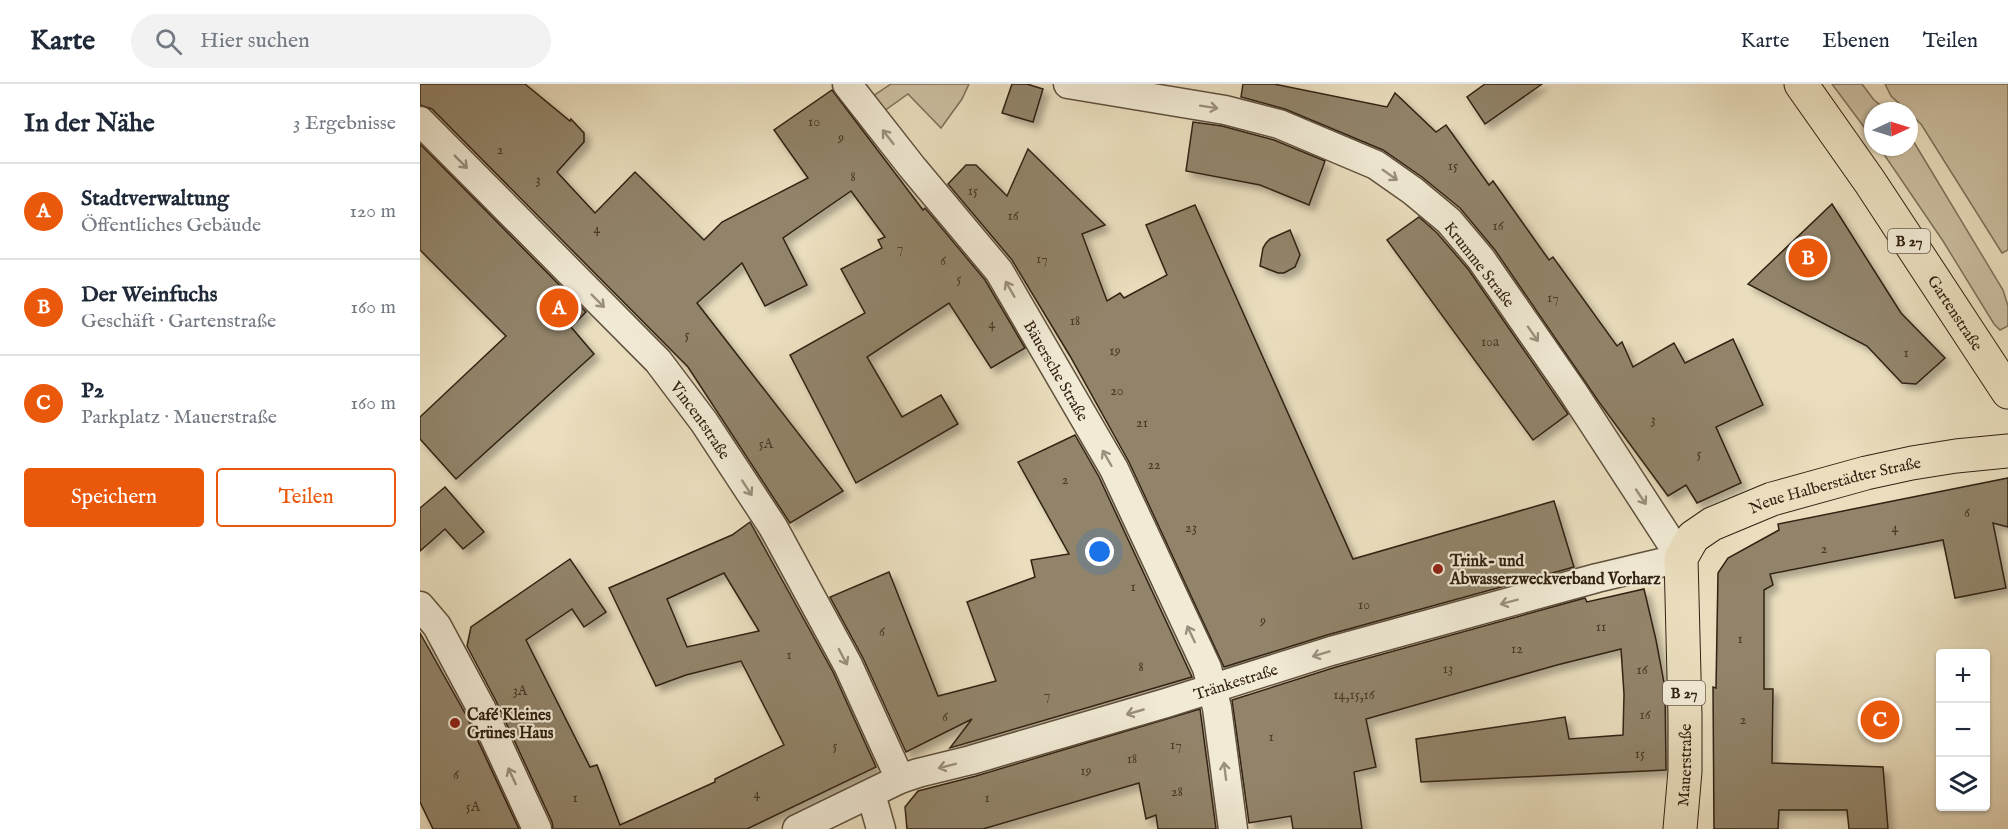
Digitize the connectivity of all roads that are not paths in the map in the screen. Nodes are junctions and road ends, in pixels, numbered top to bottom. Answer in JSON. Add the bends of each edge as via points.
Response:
{"nodes":[{"id":1,"x":847,"y":84,"type":"edge"},
{"id":2,"x":1068,"y":84,"type":"edge"},
{"id":3,"x":1801,"y":84,"type":"edge"},
{"id":4,"x":420,"y":121,"type":"edge"},
{"id":5,"x":2008,"y":392,"type":"edge"},
{"id":6,"x":2008,"y":451,"type":"edge"},
{"id":7,"x":1681,"y":558,"type":"junction"},
{"id":8,"x":420,"y":606,"type":"edge"},
{"id":9,"x":1213,"y":688,"type":"junction"},
{"id":10,"x":900,"y":779,"type":"junction"},
{"id":11,"x":871,"y":794,"type":"junction"},
{"id":12,"x":537,"y":829,"type":"edge"},
{"id":13,"x":797,"y":829,"type":"edge"},
{"id":14,"x":881,"y":829,"type":"edge"},
{"id":15,"x":1233,"y":829,"type":"edge"},
{"id":16,"x":1680,"y":829,"type":"edge"}],
"edges":[{"from":9,"to":1,"type":"street","name":"Bäuersche Straße","one_way":true,"via":[[1114,468],[999,271]]},
{"from":2,"to":7,"type":"street","name":"Krumme Straße","one_way":true,"via":[[1225,110],[1279,124],[1376,165],[1413,191],[1449,221],[1481,259]]},
{"from":3,"to":5,"type":"main road","name":"Gartenstraße","number":"B 27"},
{"from":4,"to":10,"type":"street","name":"Vincentstraße","one_way":true,"via":[[658,361],[704,422],[773,527],[848,665]]},
{"from":6,"to":7,"type":"main road","name":"Neue Halberstädter Straße","via":[[1912,463],[1772,499],[1712,524],[1692,537]]},
{"from":7,"to":9,"type":"street","name":"Tränkestraße","one_way":true,"via":[[1342,648]]},
{"from":7,"to":16,"type":"main road","name":"Mauerstraße","number":"B 27","via":[[1685,771]]},
{"from":12,"to":8,"type":"street","one_way":true,"via":[[481,708],[437,626]]},
{"from":9,"to":10,"type":"street","name":"Tränkestraße","one_way":true},
{"from":15,"to":9,"type":"street","name":"Bäuersche Straße","one_way":true},
{"from":10,"to":11,"type":"street","name":"Tränkestraße"},
{"from":11,"to":13,"type":"street","name":"Tränkestraße"},
{"from":11,"to":14,"type":"street"}]}
